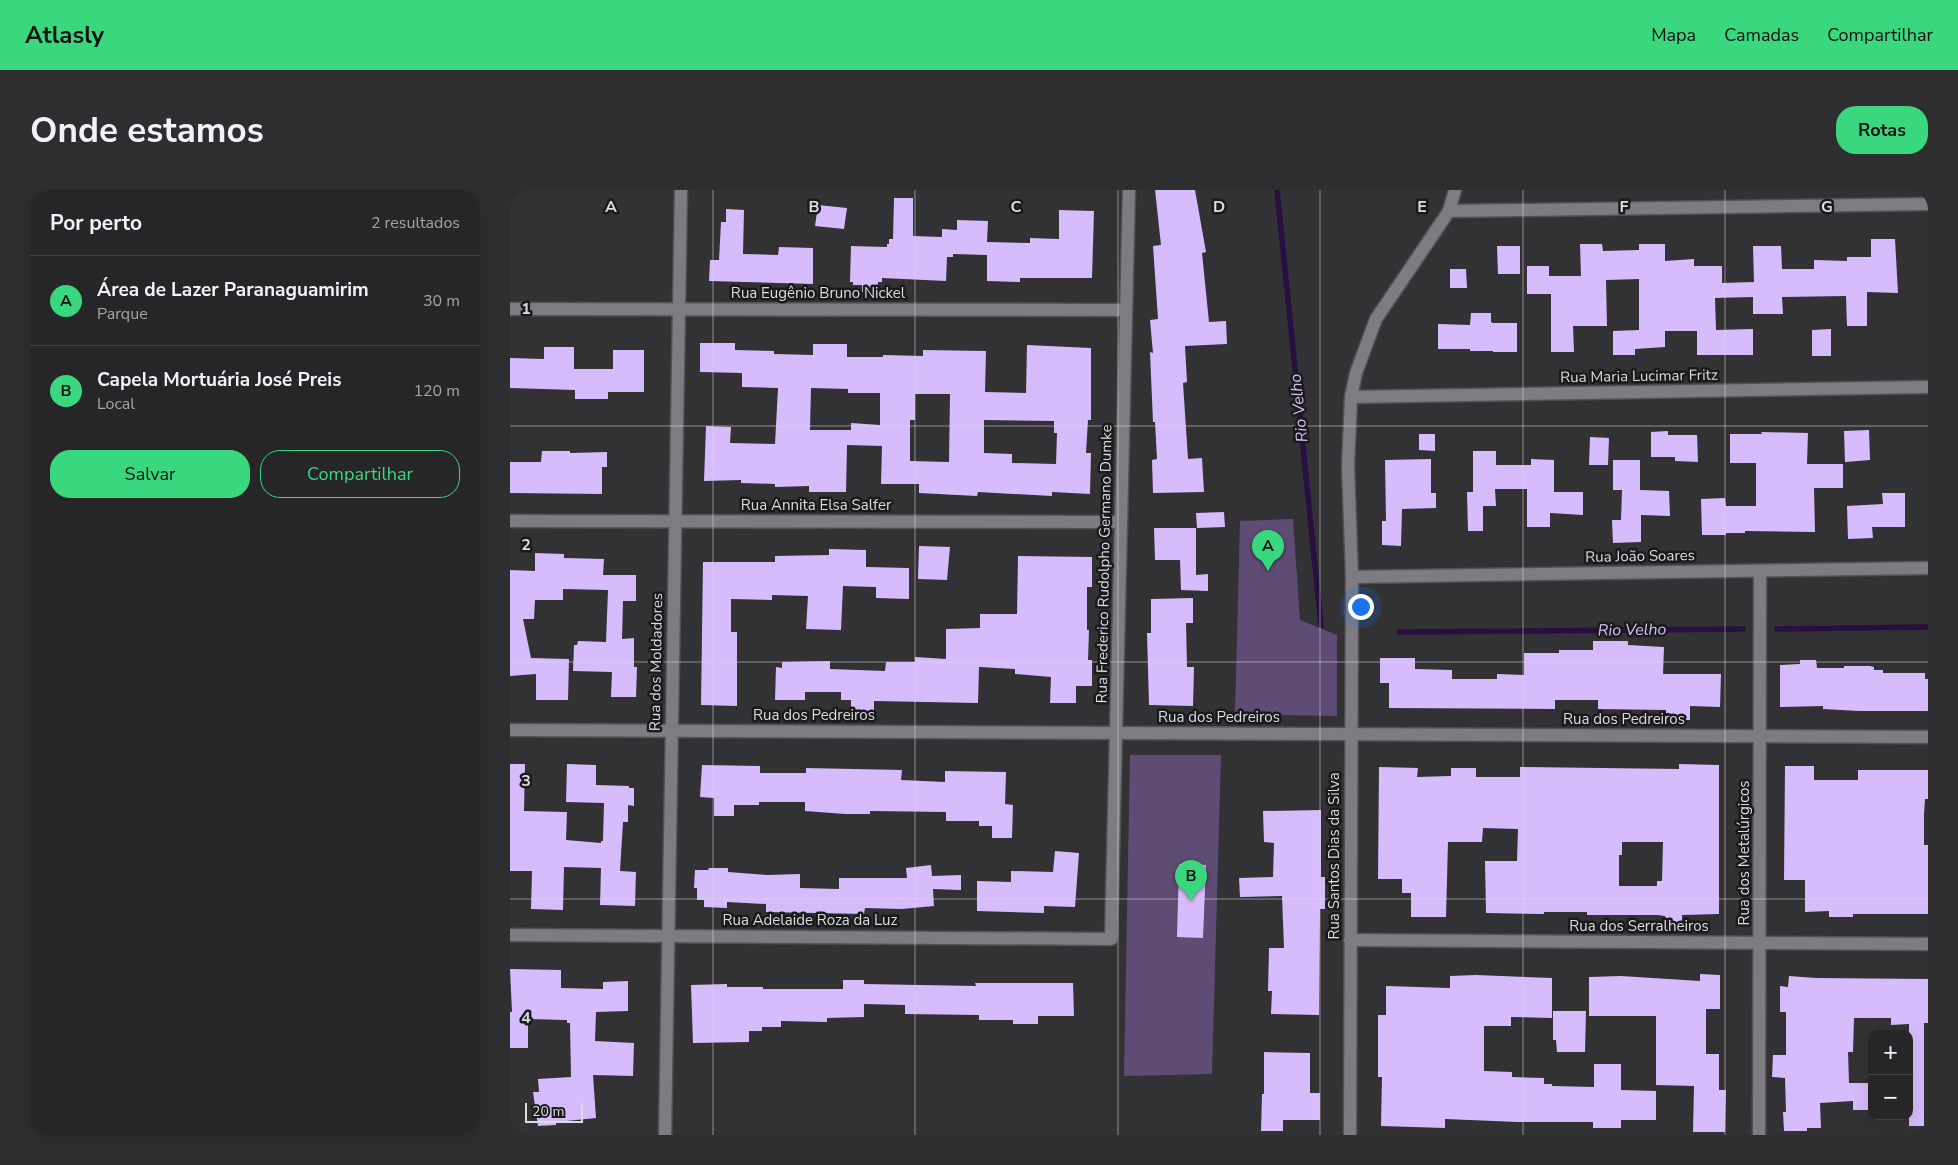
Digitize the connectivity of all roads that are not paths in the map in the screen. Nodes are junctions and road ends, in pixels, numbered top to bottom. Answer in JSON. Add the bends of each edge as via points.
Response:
{"nodes":[{"id":1,"x":681,"y":190,"type":"edge"},
{"id":2,"x":1130,"y":190,"type":"edge"},
{"id":3,"x":1455,"y":190,"type":"edge"},
{"id":4,"x":1928,"y":204,"type":"edge"},
{"id":5,"x":1449,"y":211,"type":"junction"},
{"id":6,"x":510,"y":309,"type":"edge"},
{"id":7,"x":679,"y":309,"type":"junction"},
{"id":8,"x":1126,"y":310,"type":"junction"},
{"id":9,"x":1928,"y":387,"type":"edge"},
{"id":10,"x":1351,"y":397,"type":"junction"},
{"id":11,"x":510,"y":521,"type":"edge"},
{"id":12,"x":675,"y":522,"type":"junction"},
{"id":13,"x":1121,"y":522,"type":"junction"},
{"id":14,"x":1928,"y":568,"type":"edge"},
{"id":15,"x":1760,"y":570,"type":"junction"},
{"id":16,"x":1352,"y":577,"type":"junction"},
{"id":17,"x":510,"y":730,"type":"edge"},
{"id":18,"x":672,"y":731,"type":"junction"},
{"id":19,"x":1116,"y":733,"type":"junction"},
{"id":20,"x":1351,"y":734,"type":"junction"},
{"id":21,"x":1760,"y":736,"type":"junction"},
{"id":22,"x":1928,"y":737,"type":"edge"},
{"id":23,"x":510,"y":935,"type":"edge"},
{"id":24,"x":668,"y":936,"type":"junction"},
{"id":25,"x":1111,"y":939,"type":"joint"},
{"id":26,"x":1350,"y":940,"type":"junction"},
{"id":27,"x":1760,"y":943,"type":"junction"},
{"id":28,"x":1928,"y":944,"type":"edge"},
{"id":29,"x":665,"y":1135,"type":"edge"},
{"id":30,"x":1350,"y":1135,"type":"edge"},
{"id":31,"x":1759,"y":1135,"type":"edge"}],
"edges":[{"from":1,"to":7,"type":"street","name":"Rua dos Moldadores"},
{"from":2,"to":8,"type":"street","name":"Rua Frederico Rudolpho Germano Dumke"},
{"from":3,"to":5,"type":"street","name":"Rua Santos Dias da Silva"},
{"from":4,"to":5,"type":"street"},
{"from":5,"to":10,"type":"street","name":"Rua Santos Dias da Silva","via":[[1376,319],[1358,366]]},
{"from":6,"to":7,"type":"street","name":"Rua Eugênio Bruno Nickel"},
{"from":7,"to":8,"type":"street","name":"Rua Eugênio Bruno Nickel"},
{"from":7,"to":12,"type":"street","name":"Rua dos Moldadores"},
{"from":8,"to":13,"type":"street","name":"Rua Frederico Rudolpho Germano Dumke"},
{"from":9,"to":10,"type":"street","name":"Rua Maria Lucimar Fritz"},
{"from":10,"to":16,"type":"street","name":"Rua Santos Dias da Silva","via":[[1348,466]]},
{"from":11,"to":12,"type":"street","name":"Rua Annita Elsa Salfer"},
{"from":12,"to":13,"type":"street","name":"Rua Annita Elsa Salfer"},
{"from":12,"to":18,"type":"street","name":"Rua dos Moldadores"},
{"from":13,"to":19,"type":"street","name":"Rua Frederico Rudolpho Germano Dumke"},
{"from":14,"to":15,"type":"street","name":"Rua João Soares"},
{"from":15,"to":16,"type":"street","name":"Rua João Soares"},
{"from":15,"to":21,"type":"street","name":"Rua dos Metalúrgicos"},
{"from":16,"to":20,"type":"street","name":"Rua Santos Dias da Silva"},
{"from":17,"to":18,"type":"street","name":"Rua dos Pedreiros"},
{"from":18,"to":19,"type":"street","name":"Rua dos Pedreiros"},
{"from":18,"to":24,"type":"street","name":"Rua dos Moldadores"},
{"from":19,"to":20,"type":"street","name":"Rua dos Pedreiros"},
{"from":19,"to":25,"type":"street","name":"Rua Frederico Rudolpho Germano Dumke"},
{"from":20,"to":21,"type":"street","name":"Rua dos Pedreiros"},
{"from":20,"to":26,"type":"street","name":"Rua Santos Dias da Silva"},
{"from":21,"to":22,"type":"street","name":"Rua dos Pedreiros"},
{"from":21,"to":27,"type":"street","name":"Rua dos Metalúrgicos"},
{"from":23,"to":24,"type":"street","name":"Rua Adelaide Roza da Luz"},
{"from":24,"to":25,"type":"street","name":"Rua Adelaide Roza da Luz"},
{"from":24,"to":29,"type":"street","name":"Rua dos Moldadores"},
{"from":26,"to":27,"type":"street","name":"Rua dos Serralheiros"},
{"from":26,"to":30,"type":"street","name":"Rua Santos Dias da Silva"},
{"from":27,"to":28,"type":"street","name":"Rua dos Serralheiros"},
{"from":27,"to":31,"type":"street","name":"Rua dos Metalúrgicos"}]}
